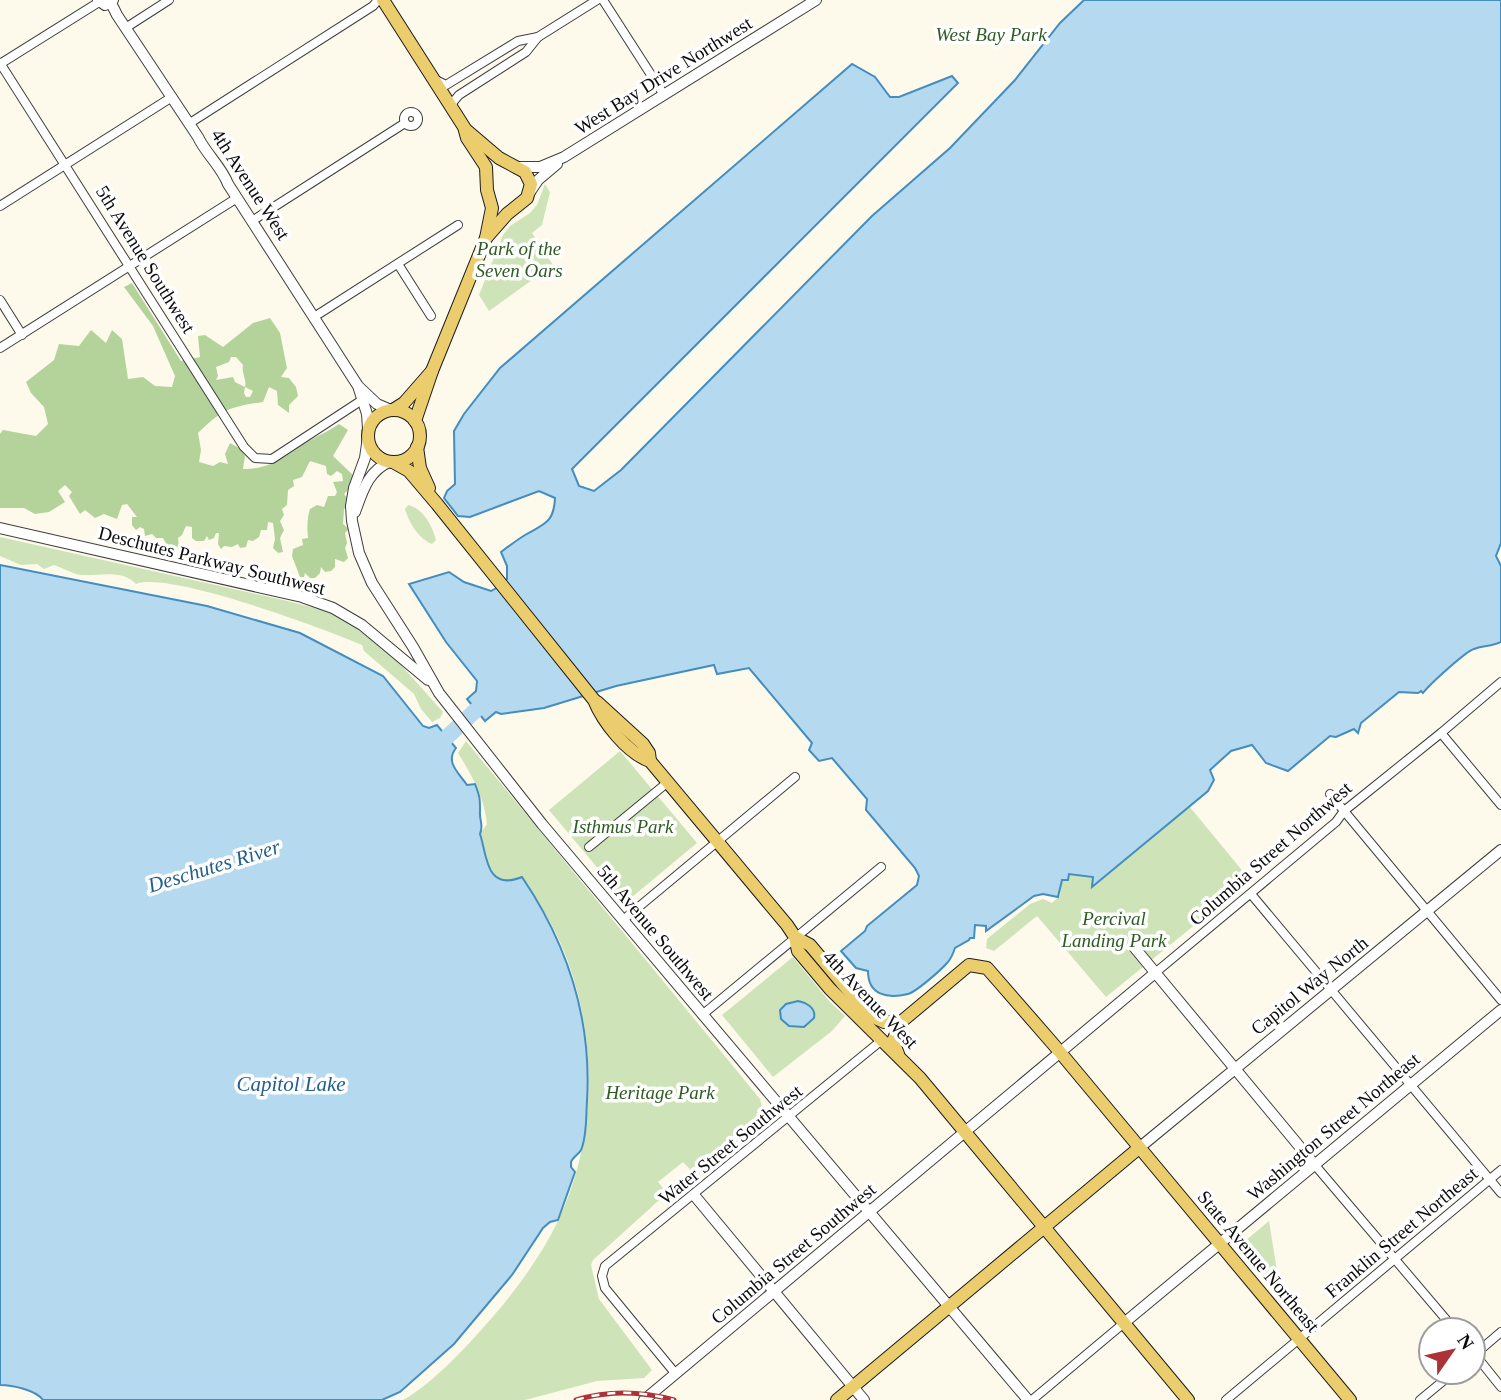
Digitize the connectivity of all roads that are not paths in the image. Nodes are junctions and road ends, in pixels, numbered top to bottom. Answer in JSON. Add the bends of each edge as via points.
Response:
{"nodes":[{"id":1,"x":169,"y":0,"type":"edge"},
{"id":2,"x":380,"y":0,"type":"edge"},
{"id":3,"x":597,"y":0,"type":"edge"},
{"id":4,"x":603,"y":0,"type":"edge"},
{"id":5,"x":816,"y":0,"type":"edge"},
{"id":6,"x":99,"y":1,"type":"edge"},
{"id":7,"x":112,"y":1,"type":"edge"},
{"id":8,"x":127,"y":27,"type":"junction"},
{"id":9,"x":538,"y":37,"type":"junction"},
{"id":10,"x":0,"y":64,"type":"edge"},
{"id":11,"x":430,"y":74,"type":"junction"},
{"id":12,"x":664,"y":95,"type":"junction"},
{"id":13,"x":172,"y":96,"type":"junction"},
{"id":14,"x":452,"y":109,"type":"junction"},
{"id":15,"x":190,"y":123,"type":"junction"},
{"id":16,"x":405,"y":123,"type":"dead end"},
{"id":17,"x":464,"y":127,"type":"junction"},
{"id":18,"x":564,"y":157,"type":"junction"},
{"id":19,"x":65,"y":164,"type":"junction"},
{"id":20,"x":516,"y":166,"type":"junction"},
{"id":21,"x":487,"y":184,"type":"junction"},
{"id":22,"x":530,"y":191,"type":"junction"},
{"id":23,"x":490,"y":197,"type":"junction"},
{"id":24,"x":237,"y":198,"type":"junction"},
{"id":25,"x":0,"y":206,"type":"edge"},
{"id":26,"x":515,"y":207,"type":"junction"},
{"id":27,"x":252,"y":221,"type":"junction"},
{"id":28,"x":458,"y":225,"type":"dead end"},
{"id":29,"x":486,"y":238,"type":"junction"},
{"id":30,"x":398,"y":264,"type":"junction"},
{"id":31,"x":130,"y":266,"type":"junction"},
{"id":32,"x":0,"y":300,"type":"edge"},
{"id":33,"x":431,"y":316,"type":"dead end"},
{"id":34,"x":314,"y":317,"type":"junction"},
{"id":35,"x":22,"y":335,"type":"junction"},
{"id":36,"x":0,"y":348,"type":"edge"},
{"id":37,"x":432,"y":371,"type":"junction"},
{"id":38,"x":358,"y":386,"type":"junction"},
{"id":39,"x":362,"y":400,"type":"junction"},
{"id":40,"x":392,"y":410,"type":"junction"},
{"id":41,"x":415,"y":421,"type":"junction"},
{"id":42,"x":368,"y":433,"type":"junction"},
{"id":43,"x":417,"y":447,"type":"junction"},
{"id":44,"x":396,"y":463,"type":"junction"},
{"id":45,"x":437,"y":504,"type":"junction"},
{"id":46,"x":352,"y":521,"type":"junction"},
{"id":47,"x":0,"y":528,"type":"edge"},
{"id":48,"x":1501,"y":682,"type":"edge"},
{"id":49,"x":433,"y":683,"type":"junction"},
{"id":50,"x":1441,"y":733,"type":"junction"},
{"id":51,"x":795,"y":777,"type":"dead end"},
{"id":52,"x":667,"y":782,"type":"junction"},
{"id":53,"x":1330,"y":794,"type":"dead end"},
{"id":54,"x":1501,"y":805,"type":"edge"},
{"id":55,"x":1344,"y":811,"type":"junction"},
{"id":56,"x":716,"y":842,"type":"junction"},
{"id":57,"x":589,"y":847,"type":"dead end"},
{"id":58,"x":1501,"y":850,"type":"edge"},
{"id":59,"x":881,"y":867,"type":"dead end"},
{"id":60,"x":1251,"y":894,"type":"junction"},
{"id":61,"x":1427,"y":911,"type":"junction"},
{"id":62,"x":623,"y":920,"type":"junction"},
{"id":63,"x":795,"y":937,"type":"junction"},
{"id":64,"x":1134,"y":947,"type":"dead end"},
{"id":65,"x":1156,"y":973,"type":"junction"},
{"id":66,"x":1331,"y":988,"type":"junction"},
{"id":67,"x":1501,"y":1000,"type":"edge"},
{"id":68,"x":1501,"y":1010,"type":"edge"},
{"id":69,"x":702,"y":1015,"type":"junction"},
{"id":70,"x":901,"y":1022,"type":"junction"},
{"id":71,"x":882,"y":1040,"type":"junction"},
{"id":72,"x":1061,"y":1053,"type":"junction"},
{"id":73,"x":898,"y":1054,"type":"junction"},
{"id":74,"x":1234,"y":1068,"type":"junction"},
{"id":75,"x":1409,"y":1084,"type":"junction"},
{"id":76,"x":789,"y":1117,"type":"junction"},
{"id":77,"x":965,"y":1132,"type":"junction"},
{"id":78,"x":1139,"y":1148,"type":"junction"},
{"id":79,"x":1314,"y":1164,"type":"junction"},
{"id":80,"x":1501,"y":1170,"type":"edge"},
{"id":81,"x":1488,"y":1179,"type":"junction"},
{"id":82,"x":1501,"y":1192,"type":"edge"},
{"id":83,"x":694,"y":1195,"type":"junction"},
{"id":84,"x":870,"y":1213,"type":"junction"},
{"id":85,"x":1045,"y":1227,"type":"junction"},
{"id":86,"x":1219,"y":1243,"type":"junction"},
{"id":87,"x":1394,"y":1259,"type":"junction"},
{"id":88,"x":774,"y":1291,"type":"junction"},
{"id":89,"x":948,"y":1307,"type":"junction"},
{"id":90,"x":1443,"y":1316,"type":"edge"},
{"id":91,"x":1124,"y":1323,"type":"junction"},
{"id":92,"x":1501,"y":1332,"type":"edge"},
{"id":93,"x":1299,"y":1339,"type":"junction"},
{"id":94,"x":1487,"y":1343,"type":"edge"},
{"id":95,"x":1487,"y":1370,"type":"edge"},
{"id":96,"x":676,"y":1373,"type":"junction"},
{"id":97,"x":1437,"y":1386,"type":"edge"},
{"id":98,"x":853,"y":1387,"type":"junction"},
{"id":99,"x":1501,"y":1387,"type":"edge"},
{"id":100,"x":644,"y":1400,"type":"edge"},
{"id":101,"x":837,"y":1400,"type":"edge"},
{"id":102,"x":864,"y":1400,"type":"edge"},
{"id":103,"x":1030,"y":1400,"type":"edge"},
{"id":104,"x":1188,"y":1400,"type":"edge"},
{"id":105,"x":1226,"y":1400,"type":"edge"},
{"id":106,"x":1350,"y":1400,"type":"edge"},
{"id":107,"x":1420,"y":1400,"type":"edge"}],
"edges":[{"from":1,"to":8,"type":"street"},
{"from":2,"to":11,"type":"main road"},
{"from":2,"to":15,"type":"street"},
{"from":3,"to":9,"type":"street"},
{"from":4,"to":12,"type":"street"},
{"from":5,"to":12,"type":"street","name":"West Bay Drive Northwest"},
{"from":6,"to":7,"type":"street","via":[[105,5]]},
{"from":6,"to":10,"type":"street"},
{"from":7,"to":8,"type":"street","name":"4th Avenue West"},
{"from":8,"to":13,"type":"street","name":"4th Avenue West"},
{"from":9,"to":11,"type":"street","via":[[518,41],[446,85]]},
{"from":9,"to":14,"type":"street","via":[[526,52],[455,99]]},
{"from":10,"to":19,"type":"street","name":"5th Avenue Southwest"},
{"from":11,"to":14,"type":"main road"},
{"from":12,"to":18,"type":"street","name":"West Bay Drive Northwest"},
{"from":13,"to":15,"type":"street","name":"4th Avenue West"},
{"from":13,"to":19,"type":"street"},
{"from":14,"to":17,"type":"main road"},
{"from":15,"to":24,"type":"street","name":"4th Avenue West"},
{"from":16,"to":27,"type":"street"},
{"from":17,"to":20,"type":"main road","via":[[499,158]]},
{"from":17,"to":21,"type":"main road","via":[[486,167]]},
{"from":18,"to":20,"type":"street","name":"West Bay Drive Northwest","via":[[535,168]]},
{"from":18,"to":22,"type":"street","name":"West Bay Drive Northwest"},
{"from":19,"to":25,"type":"street"},
{"from":19,"to":31,"type":"street","name":"5th Avenue Southwest"},
{"from":20,"to":21,"type":"main road","via":[[493,171]]},
{"from":20,"to":22,"type":"main road","via":[[528,177]]},
{"from":21,"to":23,"type":"main road"},
{"from":22,"to":26,"type":"main road"},
{"from":23,"to":26,"type":"main road","via":[[501,207]]},
{"from":23,"to":29,"type":"main road"},
{"from":24,"to":27,"type":"street","name":"4th Avenue West"},
{"from":24,"to":31,"type":"street"},
{"from":26,"to":29,"type":"main road"},
{"from":27,"to":34,"type":"street","name":"4th Avenue West"},
{"from":28,"to":30,"type":"street"},
{"from":29,"to":37,"type":"main road"},
{"from":30,"to":33,"type":"street"},
{"from":30,"to":34,"type":"street"},
{"from":31,"to":35,"type":"street"},
{"from":31,"to":39,"type":"street","name":"5th Avenue Southwest","via":[[255,458],[272,459]]},
{"from":32,"to":35,"type":"street"},
{"from":34,"to":38,"type":"street","name":"4th Avenue West"},
{"from":35,"to":36,"type":"street"},
{"from":37,"to":40,"type":"main road"},
{"from":37,"to":41,"type":"main road"},
{"from":38,"to":39,"type":"street","name":"4th Avenue West"},
{"from":38,"to":40,"type":"street","name":"4th Avenue West","via":[[377,404]]},
{"from":39,"to":42,"type":"street","name":"4th Avenue West"},
{"from":40,"to":41,"type":"main road"},
{"from":40,"to":42,"type":"main road","via":[[377,416]]},
{"from":41,"to":43,"type":"main road"},
{"from":42,"to":44,"type":"main road","via":[[378,457]]},
{"from":42,"to":46,"type":"street","name":"5th Avenue Southwest","via":[[352,497]]},
{"from":43,"to":44,"type":"main road"},
{"from":43,"to":45,"type":"main road"},
{"from":44,"to":45,"type":"main road"},
{"from":44,"to":46,"type":"street","via":[[382,465],[370,476]]},
{"from":45,"to":52,"type":"main road","name":"4th Avenue West","via":[[631,749],[650,761]]},
{"from":46,"to":49,"type":"street","name":"5th Avenue Southwest","via":[[364,568]]},
{"from":47,"to":49,"type":"street","name":"Deschutes Parkway Southwest","via":[[258,585],[333,608],[362,625]]},
{"from":48,"to":50,"type":"street","name":"Columbia Street Northwest"},
{"from":49,"to":62,"type":"street","name":"5th Avenue Southwest"},
{"from":50,"to":54,"type":"street"},
{"from":50,"to":55,"type":"street","name":"Columbia Street Northwest"},
{"from":51,"to":56,"type":"street"},
{"from":52,"to":56,"type":"main road","name":"4th Avenue West"},
{"from":52,"to":57,"type":"street"},
{"from":53,"to":55,"type":"street"},
{"from":55,"to":60,"type":"street","name":"Columbia Street Northwest"},
{"from":55,"to":61,"type":"street"},
{"from":56,"to":62,"type":"street"},
{"from":56,"to":63,"type":"main road","name":"4th Avenue West"},
{"from":58,"to":61,"type":"street","name":"Capitol Way North"},
{"from":59,"to":63,"type":"street"},
{"from":60,"to":65,"type":"street","name":"Columbia Street Northwest"},
{"from":60,"to":66,"type":"street"},
{"from":61,"to":66,"type":"street","name":"Capitol Way North"},
{"from":61,"to":67,"type":"street"},
{"from":62,"to":69,"type":"street","name":"5th Avenue Southwest"},
{"from":63,"to":69,"type":"street"},
{"from":63,"to":70,"type":"main road","via":[[810,945],[869,1015],[879,1021]]},
{"from":63,"to":71,"type":"main road","name":"4th Avenue West","via":[[798,951],[830,989]]},
{"from":64,"to":65,"type":"street"},
{"from":65,"to":72,"type":"street","name":"Columbia Street Northwest"},
{"from":65,"to":74,"type":"street"},
{"from":66,"to":74,"type":"street","name":"Capitol Way North"},
{"from":66,"to":75,"type":"street"},
{"from":68,"to":75,"type":"street","name":"Washington Street Northeast"},
{"from":69,"to":76,"type":"street","name":"5th Avenue Southwest"},
{"from":70,"to":72,"type":"main road","name":"State Avenue Northeast","via":[[963,969],[980,965],[996,976]]},
{"from":70,"to":73,"type":"main road","via":[[893,1041]]},
{"from":71,"to":73,"type":"main road","name":"4th Avenue West"},
{"from":71,"to":76,"type":"street","name":"Water Street Southwest"},
{"from":72,"to":77,"type":"street","name":"Columbia Street Northwest"},
{"from":72,"to":78,"type":"main road","name":"State Avenue Northeast"},
{"from":73,"to":77,"type":"main road","name":"4th Avenue West"},
{"from":74,"to":78,"type":"street","name":"Capitol Way North"},
{"from":74,"to":79,"type":"street"},
{"from":75,"to":79,"type":"street","name":"Washington Street Northeast"},
{"from":75,"to":81,"type":"street"},
{"from":76,"to":83,"type":"street","name":"Water Street Southwest"},
{"from":76,"to":84,"type":"street","name":"5th Avenue Southwest"},
{"from":77,"to":84,"type":"street","name":"Columbia Street Southwest"},
{"from":77,"to":85,"type":"main road","name":"4th Avenue West"},
{"from":78,"to":85,"type":"main road"},
{"from":78,"to":86,"type":"main road","name":"State Avenue Northeast"},
{"from":79,"to":86,"type":"street","name":"Washington Street Northeast"},
{"from":79,"to":87,"type":"street"},
{"from":80,"to":81,"type":"street","name":"Franklin Street Northeast"},
{"from":81,"to":82,"type":"street"},
{"from":81,"to":87,"type":"street","name":"Franklin Street Northeast"},
{"from":83,"to":88,"type":"street"},
{"from":83,"to":96,"type":"street","name":"Water Street Southwest","via":[[605,1266],[601,1276],[604,1288]]},
{"from":84,"to":88,"type":"street","name":"Columbia Street Southwest"},
{"from":84,"to":89,"type":"street","name":"5th Avenue Southwest"},
{"from":85,"to":89,"type":"main road"},
{"from":85,"to":91,"type":"main road","name":"4th Avenue West"},
{"from":86,"to":91,"type":"street","name":"Washington Street Northeast"},
{"from":86,"to":93,"type":"main road","name":"State Avenue Northeast"},
{"from":87,"to":90,"type":"street"},
{"from":87,"to":93,"type":"street","name":"Franklin Street Northeast"},
{"from":88,"to":96,"type":"street","name":"Columbia Street Southwest"},
{"from":88,"to":98,"type":"street"},
{"from":89,"to":98,"type":"main road"},
{"from":89,"to":103,"type":"street","name":"5th Avenue Southwest"},
{"from":91,"to":103,"type":"street"},
{"from":91,"to":104,"type":"main road","name":"4th Avenue West"},
{"from":92,"to":94,"type":"street"},
{"from":93,"to":105,"type":"street","name":"Franklin Street Northeast"},
{"from":93,"to":106,"type":"main road","name":"State Avenue Northeast"},
{"from":95,"to":99,"type":"street"},
{"from":96,"to":100,"type":"street","name":"Columbia Street Southwest"},
{"from":97,"to":107,"type":"street"},
{"from":98,"to":101,"type":"main road"},
{"from":98,"to":102,"type":"street"}]}
